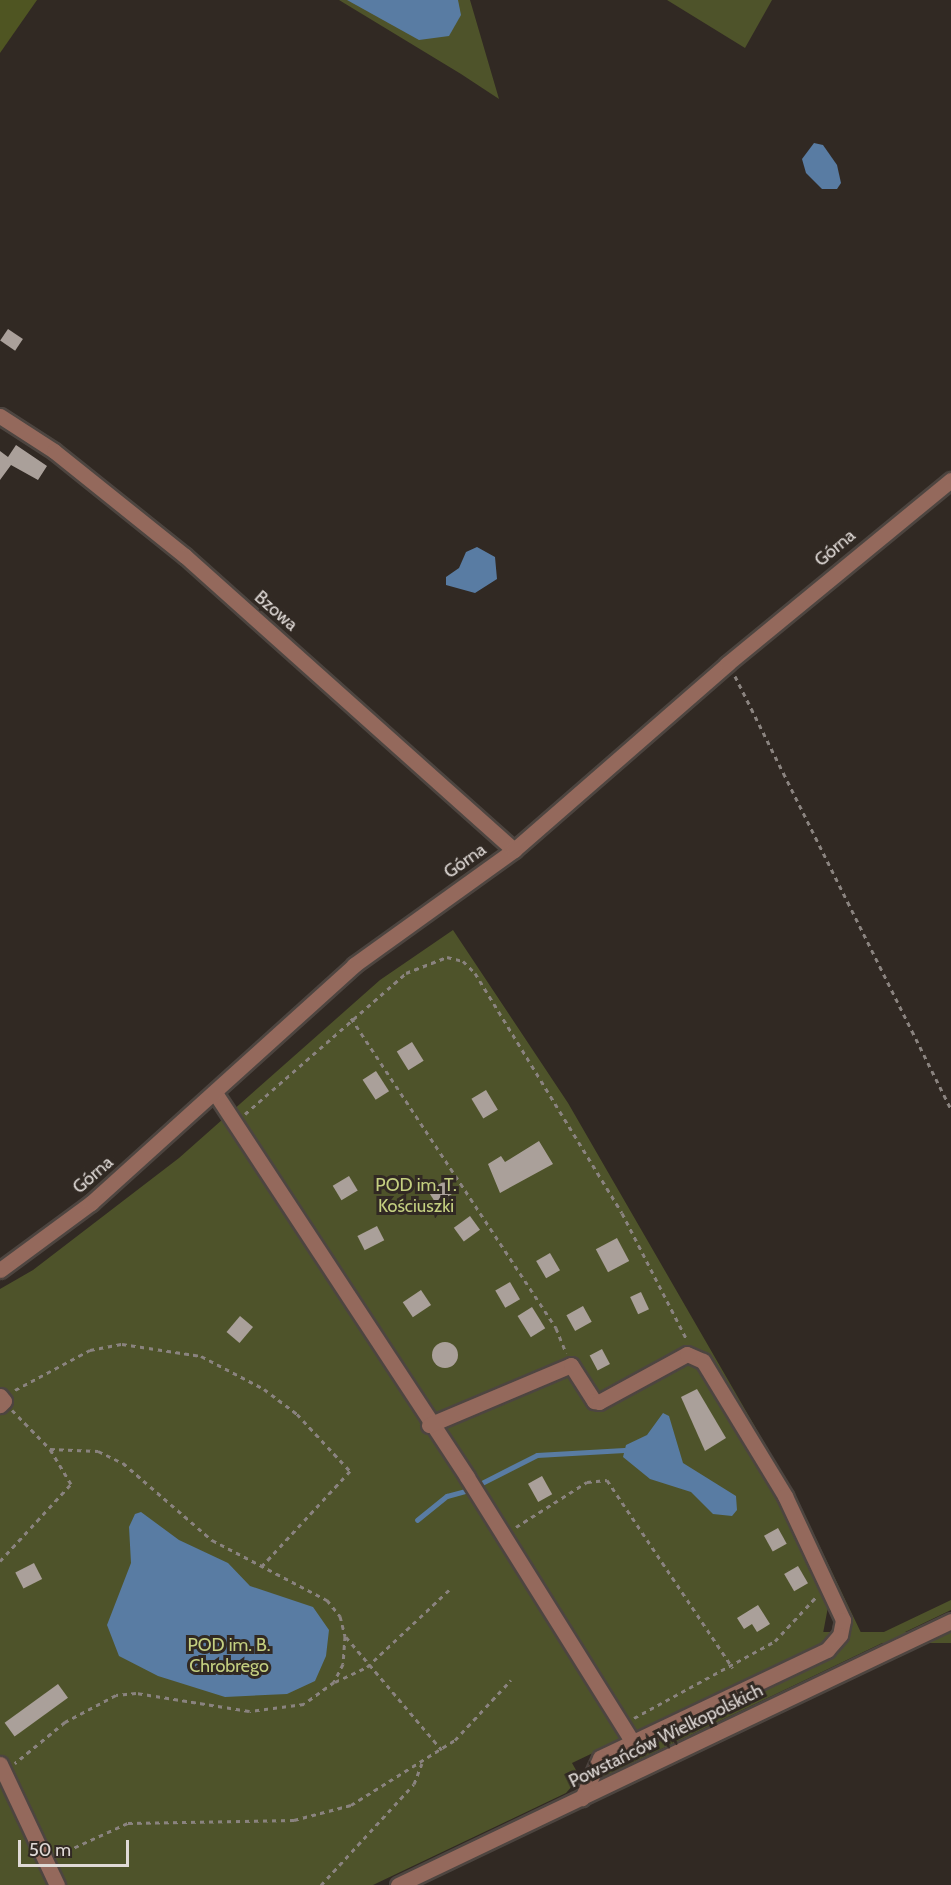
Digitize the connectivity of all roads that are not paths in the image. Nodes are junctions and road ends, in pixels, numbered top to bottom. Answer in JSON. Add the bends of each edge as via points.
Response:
{"nodes":[{"id":1,"x":0,"y":416,"type":"edge"},
{"id":2,"x":951,"y":480,"type":"edge"},
{"id":3,"x":514,"y":850,"type":"junction"},
{"id":4,"x":215,"y":1093,"type":"junction"},
{"id":5,"x":0,"y":1270,"type":"edge"},
{"id":6,"x":429,"y":1425,"type":"junction"},
{"id":7,"x":951,"y":1621,"type":"edge"},
{"id":8,"x":633,"y":1743,"type":"junction"},
{"id":9,"x":3,"y":1767,"type":"edge"},
{"id":10,"x":582,"y":1798,"type":"junction"},
{"id":11,"x":57,"y":1885,"type":"edge"},
{"id":12,"x":398,"y":1885,"type":"edge"}],
"edges":[{"from":1,"to":3,"type":"street","name":"Bzowa","via":[[54,451],[185,556]]},
{"from":2,"to":3,"type":"street","name":"Górna","via":[[727,664]]},
{"from":3,"to":4,"type":"street","name":"Górna","via":[[354,965]]},
{"from":4,"to":5,"type":"street","name":"Górna","via":[[91,1203]]},
{"from":4,"to":6,"type":"street"},
{"from":6,"to":8,"type":"street","via":[[467,1477]]},
{"from":6,"to":8,"type":"street","via":[[572,1365],[594,1401],[600,1402],[687,1354],[703,1361],[785,1496],[843,1620],[840,1635],[827,1650]]},
{"from":7,"to":10,"type":"street","name":"Powstańców Wielkopolskich"},
{"from":8,"to":10,"type":"street","via":[[600,1758]]},
{"from":9,"to":11,"type":"street"},
{"from":10,"to":12,"type":"street","name":"Powstańców Wielkopolskich"}]}
